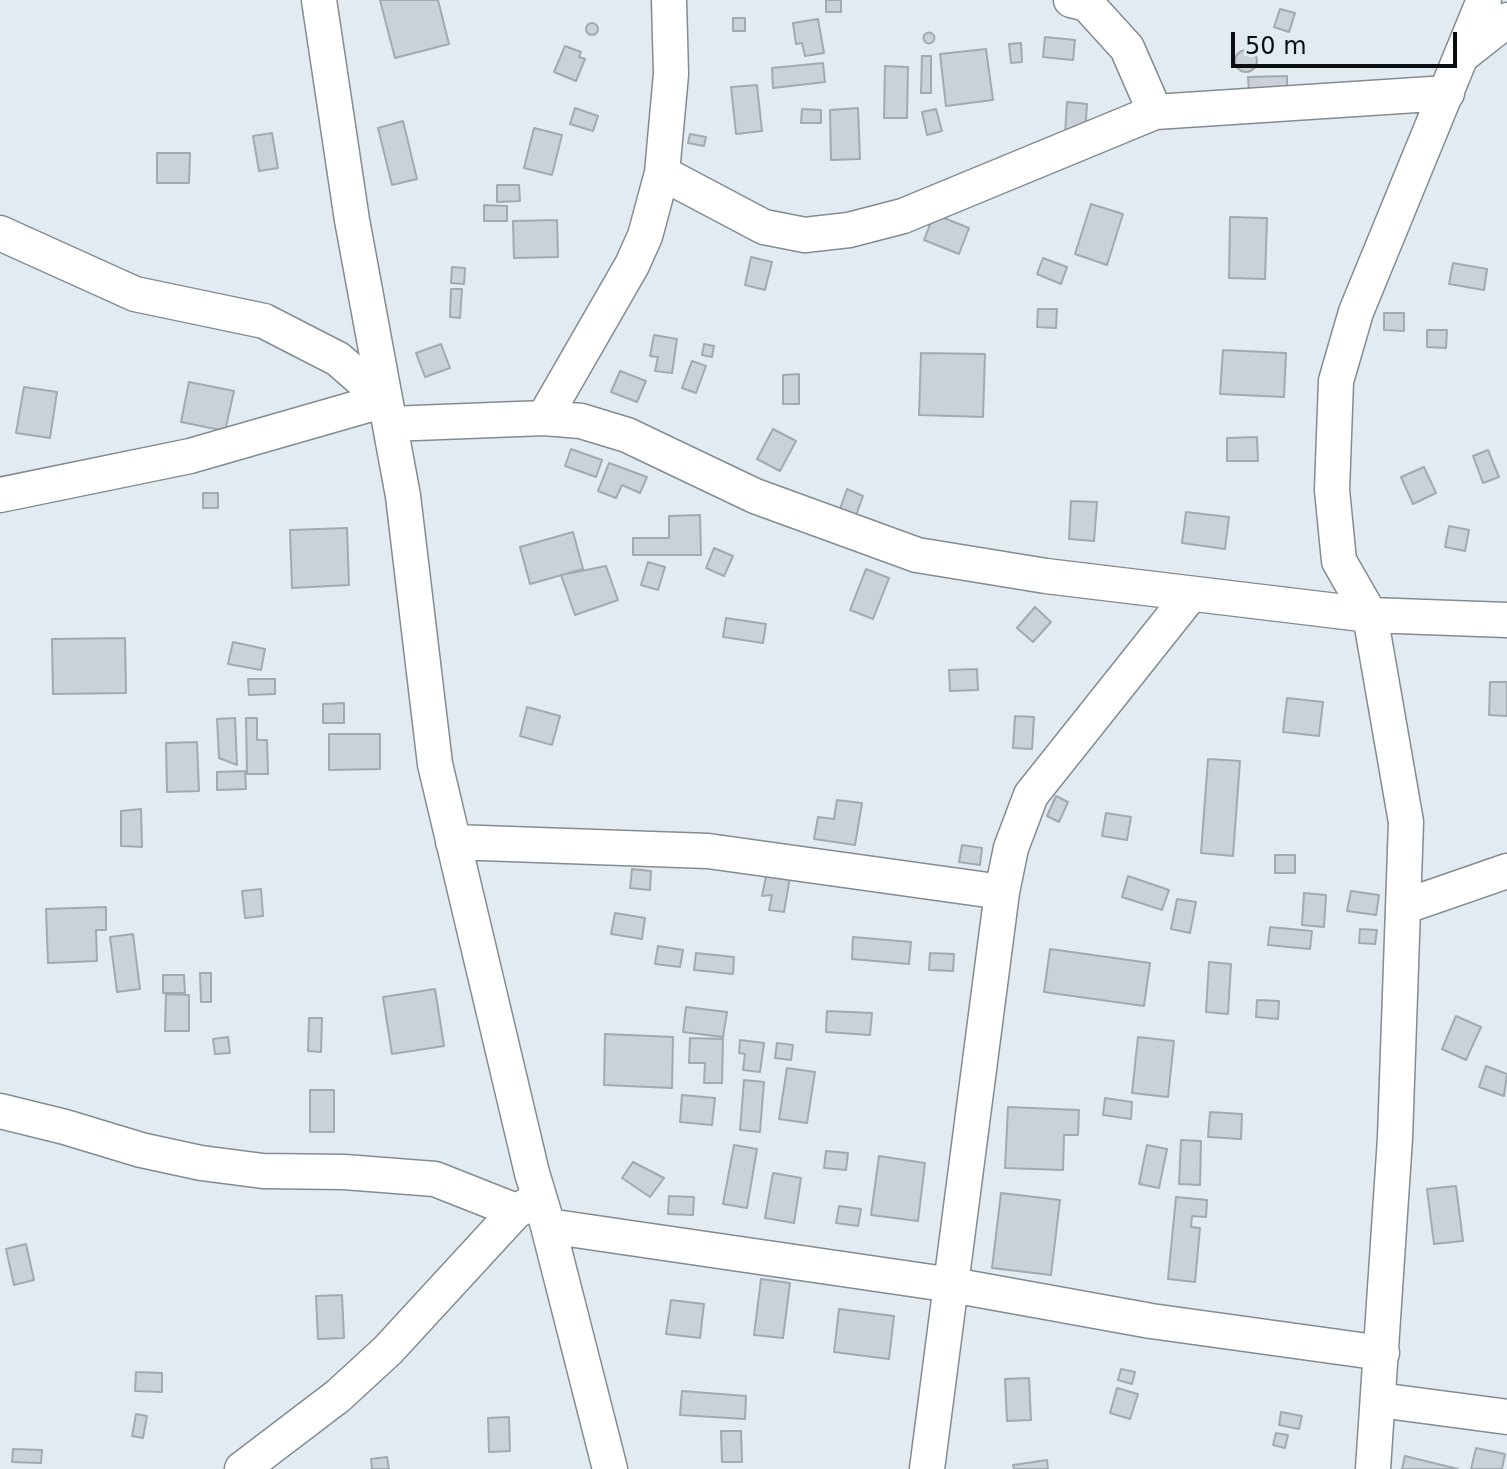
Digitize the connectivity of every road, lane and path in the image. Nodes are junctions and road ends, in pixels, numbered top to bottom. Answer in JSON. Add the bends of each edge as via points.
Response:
{"nodes":[{"id":1,"x":319,"y":0,"type":"edge"},
{"id":2,"x":669,"y":0,"type":"edge"},
{"id":3,"x":1071,"y":0,"type":"edge"},
{"id":4,"x":1484,"y":0,"type":"edge"},
{"id":5,"x":1507,"y":20,"type":"edge"},
{"id":6,"x":1464,"y":54,"type":"junction"},
{"id":7,"x":1447,"y":93,"type":"junction"},
{"id":8,"x":1155,"y":112,"type":"junction"},
{"id":9,"x":662,"y":173,"type":"junction"},
{"id":10,"x":0,"y":233,"type":"edge"},
{"id":11,"x":387,"y":412,"type":"junction"},
{"id":12,"x":544,"y":418,"type":"junction"},
{"id":13,"x":0,"y":495,"type":"edge"},
{"id":14,"x":1191,"y":594,"type":"junction"},
{"id":15,"x":1370,"y":615,"type":"junction"},
{"id":16,"x":1507,"y":620,"type":"edge"},
{"id":17,"x":453,"y":842,"type":"junction"},
{"id":18,"x":1507,"y":871,"type":"edge"},
{"id":19,"x":1002,"y":892,"type":"junction"},
{"id":20,"x":1403,"y":907,"type":"junction"},
{"id":21,"x":0,"y":1111,"type":"edge"},
{"id":22,"x":535,"y":1212,"type":"junction"},
{"id":23,"x":952,"y":1285,"type":"junction"},
{"id":24,"x":1382,"y":1353,"type":"junction"},
{"id":25,"x":1379,"y":1400,"type":"junction"},
{"id":26,"x":1507,"y":1417,"type":"edge"},
{"id":27,"x":242,"y":1469,"type":"edge"},
{"id":28,"x":610,"y":1469,"type":"edge"},
{"id":29,"x":927,"y":1469,"type":"edge"},
{"id":30,"x":1373,"y":1469,"type":"edge"}],
"edges":[{"from":1,"to":11,"type":"street"},
{"from":2,"to":9,"type":"street","via":[[671,74]]},
{"from":3,"to":8,"type":"street","via":[[1087,4],[1127,48]]},
{"from":4,"to":6,"type":"street"},
{"from":5,"to":6,"type":"street"},
{"from":6,"to":7,"type":"street"},
{"from":7,"to":8,"type":"street"},
{"from":7,"to":15,"type":"street","via":[[1356,312],[1336,381],[1332,490],[1339,561]]},
{"from":8,"to":9,"type":"street","via":[[903,216],[849,230],[805,235],[764,227]]},
{"from":9,"to":12,"type":"street","via":[[632,265]]},
{"from":10,"to":11,"type":"street","via":[[135,294],[264,321],[338,359]]},
{"from":11,"to":12,"type":"street"},
{"from":11,"to":13,"type":"street"},
{"from":11,"to":17,"type":"street","via":[[403,496],[435,764]]},
{"from":12,"to":14,"type":"street","via":[[581,421],[627,435],[755,496],[917,555]]},
{"from":14,"to":15,"type":"street"},
{"from":14,"to":19,"type":"street","via":[[1031,795]]},
{"from":15,"to":16,"type":"street"},
{"from":15,"to":20,"type":"street","via":[[1406,822]]},
{"from":17,"to":19,"type":"street","via":[[708,851]]},
{"from":17,"to":22,"type":"street"},
{"from":18,"to":20,"type":"street"},
{"from":19,"to":23,"type":"street"},
{"from":20,"to":24,"type":"street"},
{"from":21,"to":22,"type":"street","via":[[201,1163],[435,1179]]},
{"from":22,"to":23,"type":"street"},
{"from":22,"to":27,"type":"street","via":[[338,1396]]},
{"from":22,"to":28,"type":"street"},
{"from":23,"to":24,"type":"street","via":[[1151,1321]]},
{"from":23,"to":29,"type":"street"},
{"from":24,"to":25,"type":"street"},
{"from":25,"to":26,"type":"street"},
{"from":25,"to":30,"type":"street"}]}
